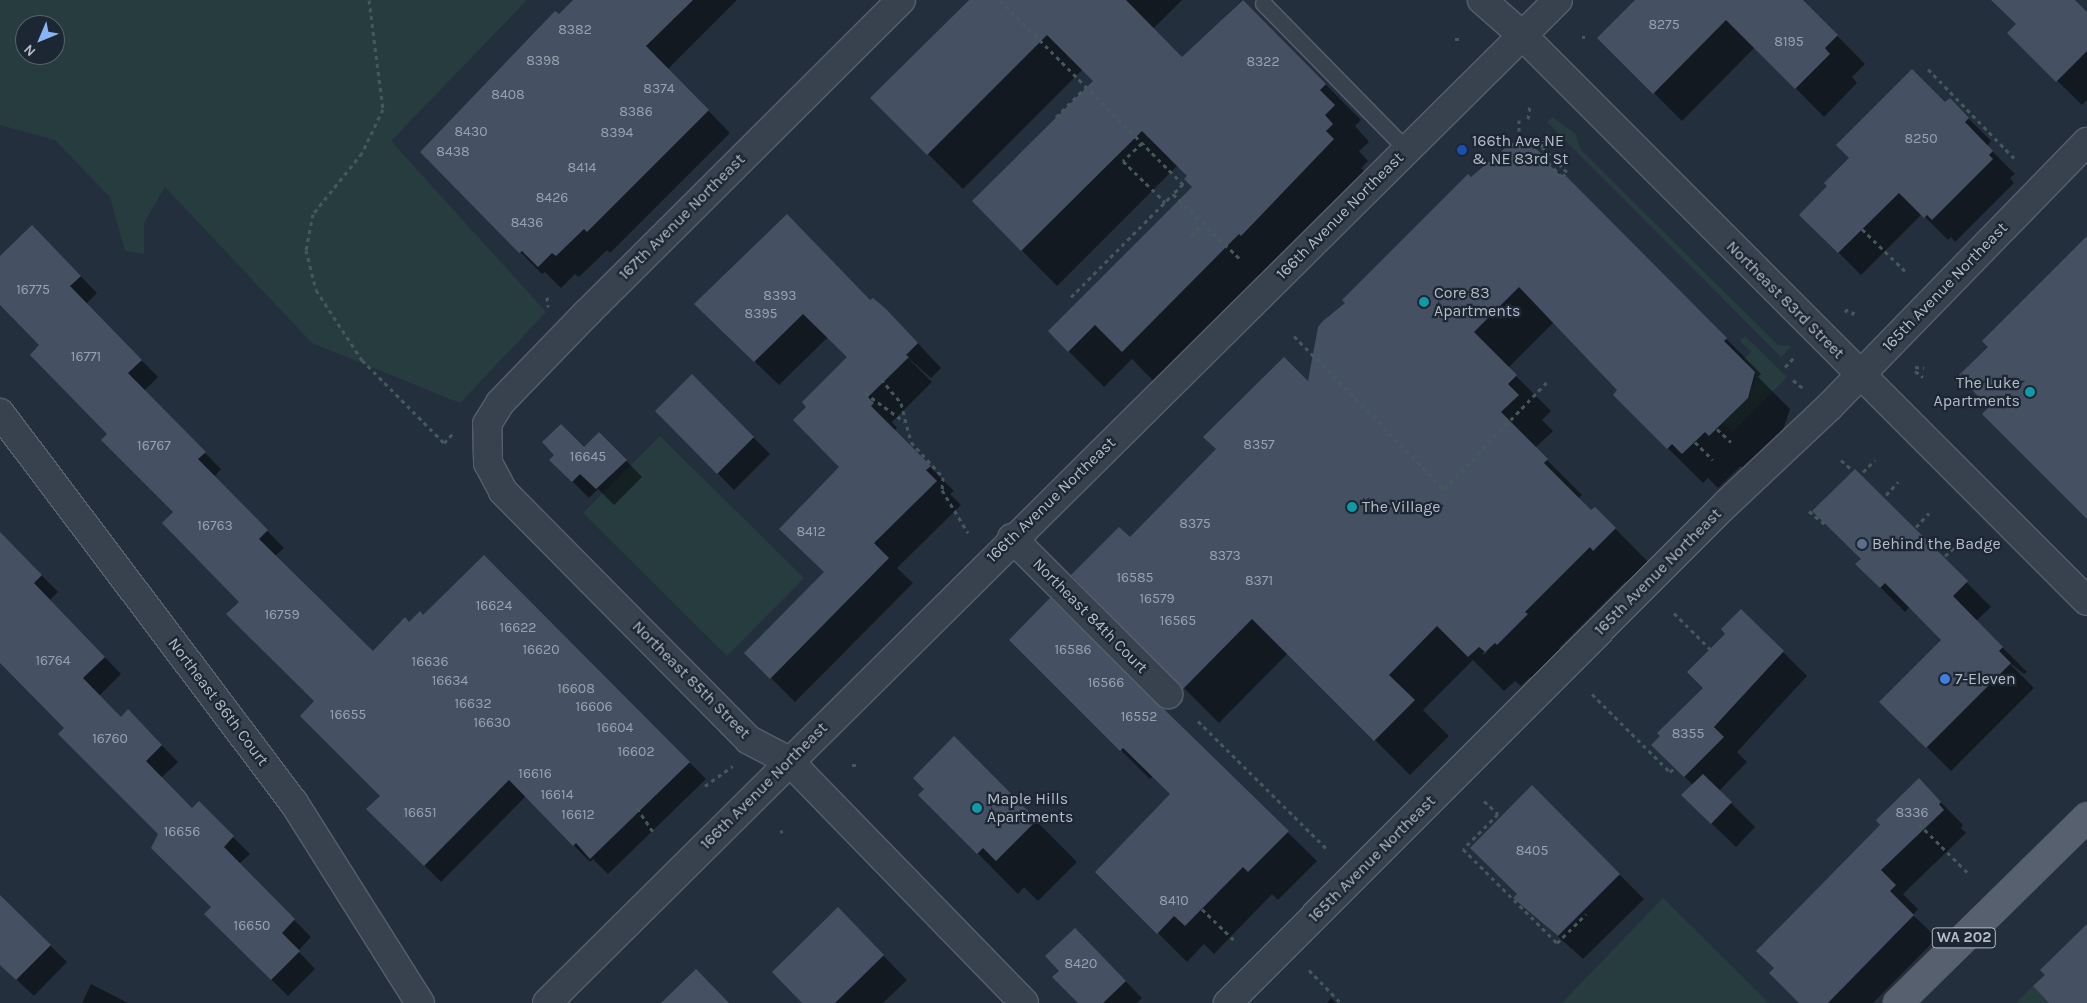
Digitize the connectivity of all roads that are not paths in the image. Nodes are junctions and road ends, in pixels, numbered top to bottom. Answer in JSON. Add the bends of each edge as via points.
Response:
{"nodes":[{"id":1,"x":901,"y":0,"type":"edge"},
{"id":2,"x":1482,"y":0,"type":"edge"},
{"id":3,"x":1558,"y":0,"type":"edge"},
{"id":4,"x":1263,"y":3,"type":"dead end"},
{"id":5,"x":1523,"y":36,"type":"junction"},
{"id":6,"x":2087,"y":142,"type":"edge"},
{"id":7,"x":1407,"y":150,"type":"junction"},
{"id":8,"x":1860,"y":374,"type":"junction"},
{"id":9,"x":0,"y":412,"type":"edge"},
{"id":10,"x":485,"y":446,"type":"joint"},
{"id":11,"x":1012,"y":538,"type":"junction"},
{"id":12,"x":2087,"y":601,"type":"edge"},
{"id":13,"x":1168,"y":694,"type":"dead end"},
{"id":14,"x":789,"y":762,"type":"junction"},
{"id":15,"x":2087,"y":817,"type":"edge"},
{"id":16,"x":420,"y":1003,"type":"edge"},
{"id":17,"x":547,"y":1003,"type":"edge"},
{"id":18,"x":1024,"y":1003,"type":"edge"},
{"id":19,"x":1228,"y":1003,"type":"edge"},
{"id":20,"x":1898,"y":1003,"type":"edge"}],
"edges":[{"from":1,"to":10,"type":"street","name":"167th Avenue Northeast","via":[[500,403],[487,424]]},
{"from":2,"to":5,"type":"street","name":"Northeast 83rd Street"},
{"from":3,"to":5,"type":"street","name":"166th Avenue Northeast"},
{"from":4,"to":7,"type":"lane"},
{"from":5,"to":7,"type":"street","name":"166th Avenue Northeast"},
{"from":5,"to":8,"type":"street","name":"Northeast 83rd Street"},
{"from":6,"to":8,"type":"street","name":"165th Avenue Northeast"},
{"from":7,"to":11,"type":"street","name":"166th Avenue Northeast"},
{"from":8,"to":12,"type":"street","name":"Northeast 83rd Street"},
{"from":8,"to":19,"type":"street","name":"165th Avenue Northeast"},
{"from":9,"to":16,"type":"street","name":"Northeast 86th Court","via":[[294,803]]},
{"from":10,"to":14,"type":"street","name":"Northeast 85th Street","via":[[488,463],[503,491],[749,740]]},
{"from":11,"to":13,"type":"street","name":"Northeast 84th Court"},
{"from":11,"to":14,"type":"street","name":"166th Avenue Northeast"},
{"from":14,"to":17,"type":"street","name":"166th Avenue Northeast"},
{"from":14,"to":18,"type":"street","name":"Northeast 85th Street"},
{"from":15,"to":20,"type":"main road","number":"WA 202"}]}
